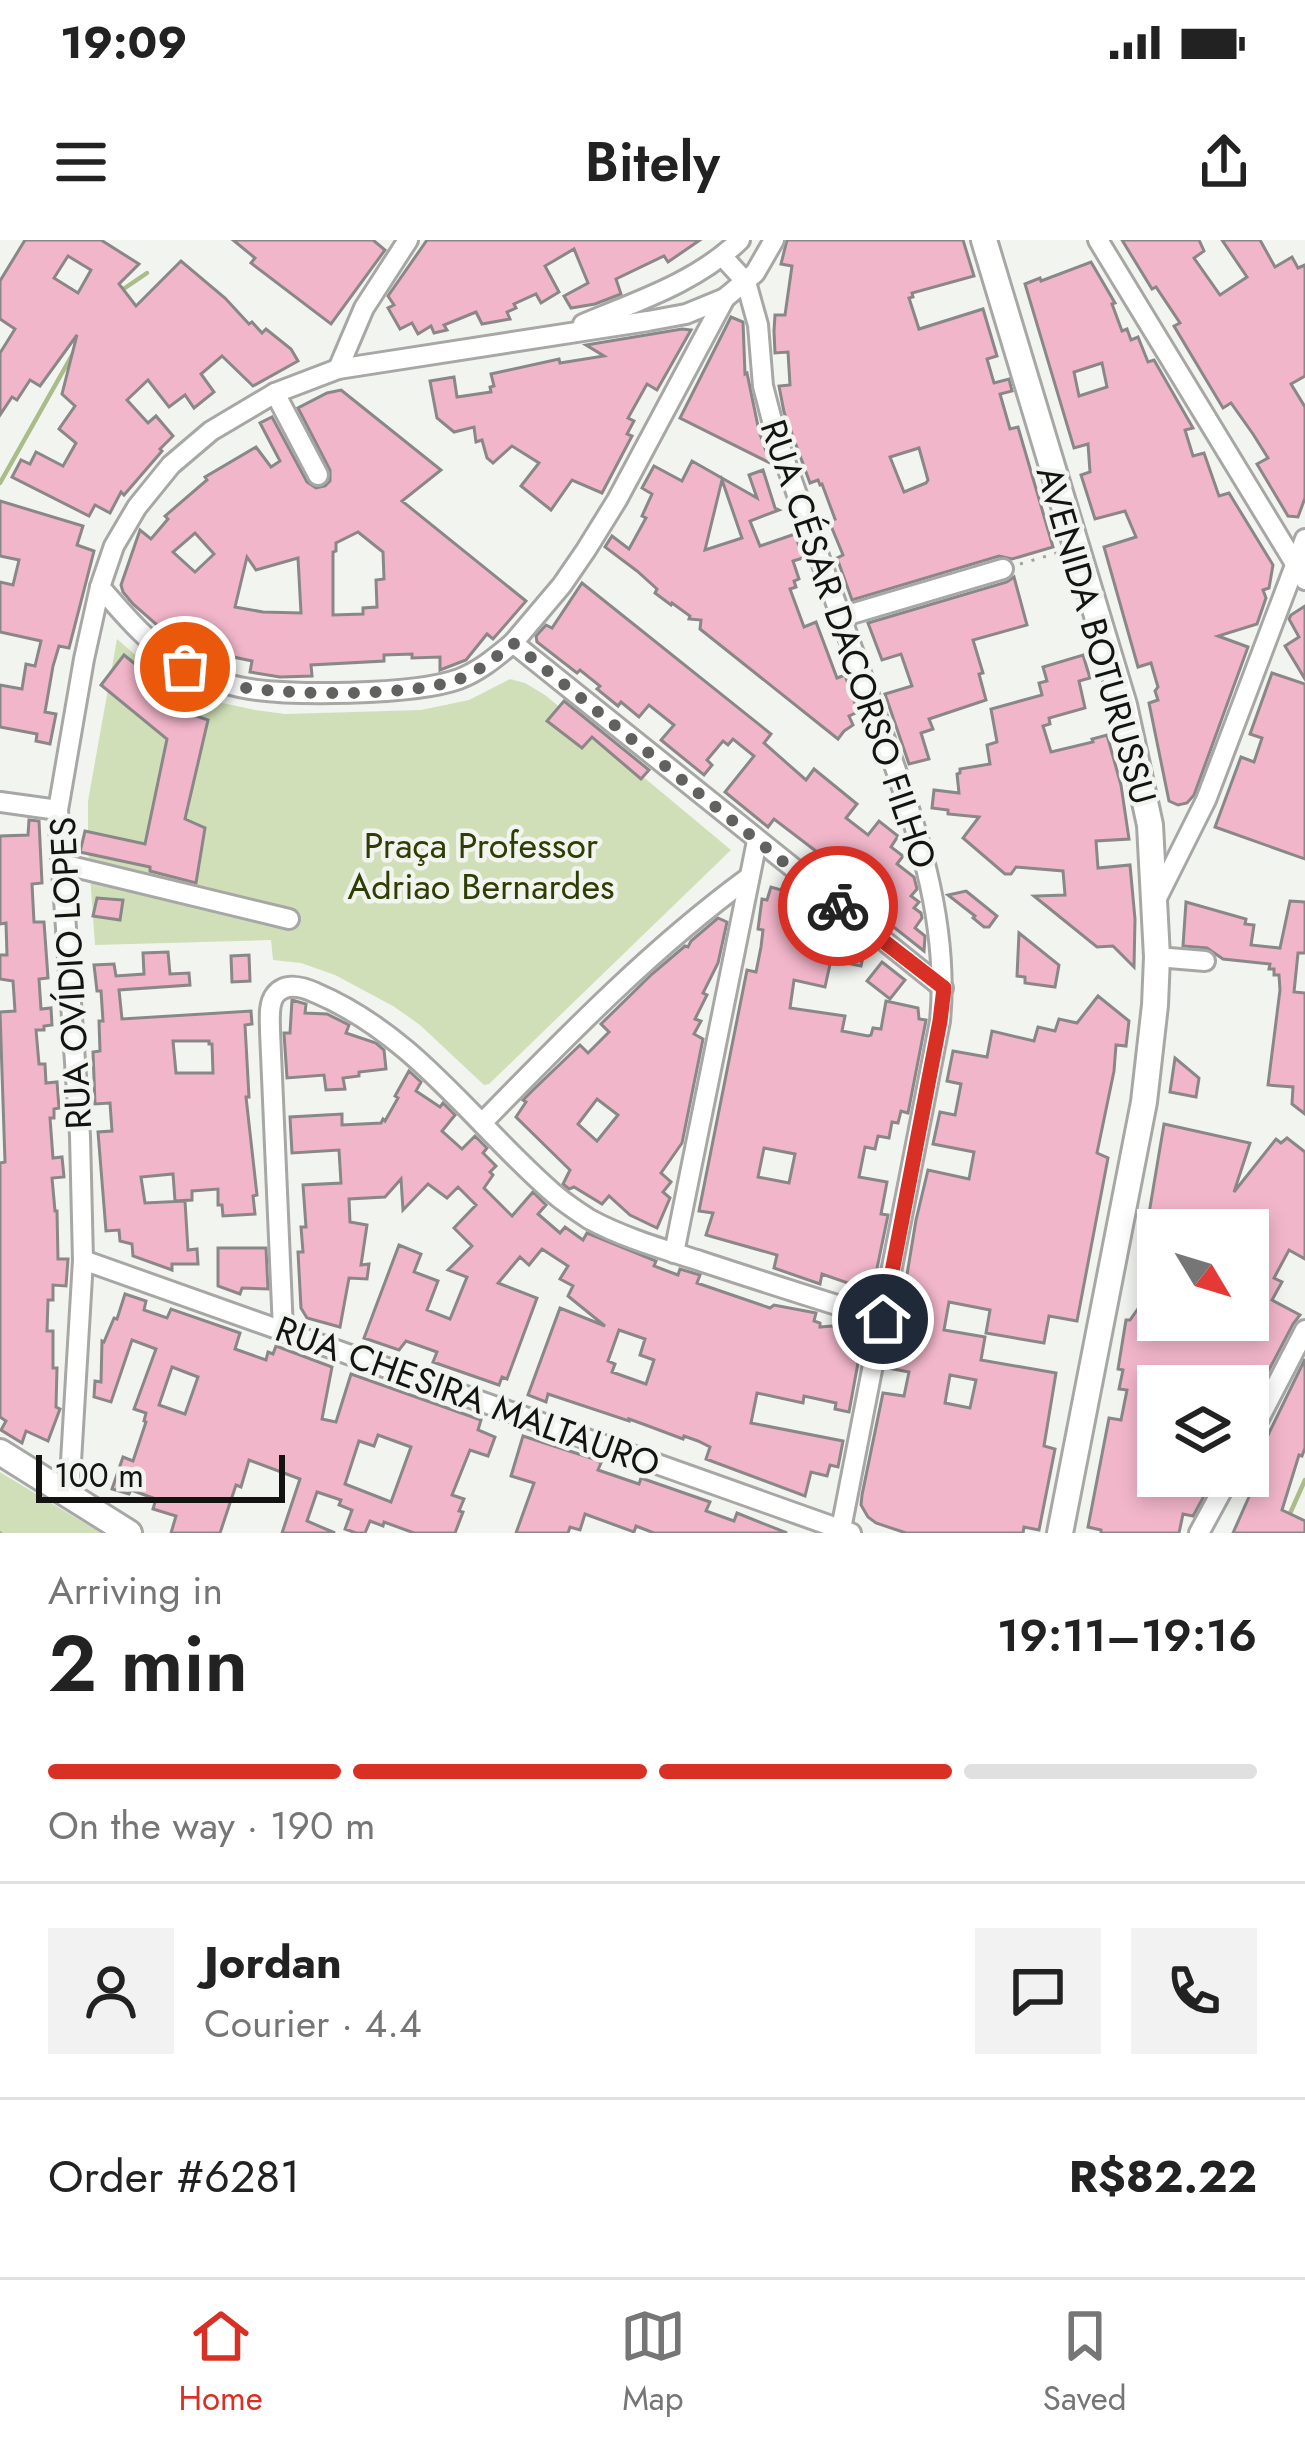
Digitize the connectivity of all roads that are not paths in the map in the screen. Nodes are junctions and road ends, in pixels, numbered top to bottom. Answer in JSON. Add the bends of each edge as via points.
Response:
{"nodes":[{"id":1,"x":408,"y":240,"type":"edge"},
{"id":2,"x":740,"y":240,"type":"edge"},
{"id":3,"x":751,"y":240,"type":"edge"},
{"id":4,"x":984,"y":240,"type":"edge"},
{"id":5,"x":1098,"y":240,"type":"edge"},
{"id":6,"x":770,"y":249,"type":"edge"},
{"id":7,"x":723,"y":257,"type":"junction"},
{"id":8,"x":691,"y":277,"type":"junction"},
{"id":9,"x":746,"y":282,"type":"junction"},
{"id":10,"x":725,"y":298,"type":"junction"},
{"id":11,"x":699,"y":309,"type":"junction"},
{"id":12,"x":758,"y":325,"type":"junction"},
{"id":13,"x":562,"y":333,"type":"junction"},
{"id":14,"x":704,"y":339,"type":"junction"},
{"id":15,"x":338,"y":369,"type":"junction"},
{"id":16,"x":275,"y":393,"type":"junction"},
{"id":17,"x":318,"y":475,"type":"dead end"},
{"id":18,"x":1305,"y":538,"type":"edge"},
{"id":19,"x":1003,"y":569,"type":"road end"},
{"id":20,"x":1300,"y":572,"type":"edge"},
{"id":21,"x":100,"y":587,"type":"junction"},
{"id":22,"x":842,"y":617,"type":"junction"},
{"id":23,"x":513,"y":643,"type":"junction"},
{"id":24,"x":0,"y":802,"type":"edge"},
{"id":25,"x":58,"y":810,"type":"junction"},
{"id":26,"x":758,"y":841,"type":"junction"},
{"id":27,"x":62,"y":864,"type":"junction"},
{"id":28,"x":748,"y":878,"type":"junction"},
{"id":29,"x":1154,"y":903,"type":"junction"},
{"id":30,"x":289,"y":919,"type":"dead end"},
{"id":31,"x":1157,"y":957,"type":"junction"},
{"id":32,"x":1205,"y":961,"type":"dead end"},
{"id":33,"x":944,"y":988,"type":"junction"},
{"id":34,"x":482,"y":1123,"type":"junction"},
{"id":35,"x":674,"y":1253,"type":"junction"},
{"id":36,"x":83,"y":1260,"type":"junction"},
{"id":37,"x":883,"y":1319,"type":"junction"},
{"id":38,"x":284,"y":1330,"type":"junction"},
{"id":39,"x":1305,"y":1330,"type":"edge"},
{"id":40,"x":1269,"y":1399,"type":"edge"},
{"id":41,"x":0,"y":1452,"type":"edge"},
{"id":42,"x":69,"y":1495,"type":"junction"},
{"id":43,"x":1218,"y":1497,"type":"edge"},
{"id":44,"x":846,"y":1531,"type":"edge"},
{"id":45,"x":129,"y":1533,"type":"edge"},
{"id":46,"x":1060,"y":1533,"type":"edge"},
{"id":47,"x":1199,"y":1533,"type":"edge"}],
"edges":[{"from":1,"to":15,"type":"street","via":[[364,308]]},
{"from":2,"to":7,"type":"street","name":"RUA OVÍDIO LOPES"},
{"from":3,"to":6,"type":"street"},
{"from":4,"to":29,"type":"main road","name":"AVENIDA BOTURUSSU","via":[[1124,706],[1148,807]]},
{"from":5,"to":20,"type":"street"},
{"from":6,"to":9,"type":"street"},
{"from":6,"to":12,"type":"street","name":"RUA CÉSAR DACORSO FILHO"},
{"from":7,"to":8,"type":"street","name":"RUA OVÍDIO LOPES"},
{"from":7,"to":9,"type":"street"},
{"from":8,"to":11,"type":"street"},
{"from":8,"to":13,"type":"street","name":"RUA OVÍDIO LOPES"},
{"from":9,"to":10,"type":"street"},
{"from":9,"to":12,"type":"street","name":"RUA CÉSAR DACORSO FILHO"},
{"from":10,"to":11,"type":"street","name":"RUA OVÍDIO LOPES"},
{"from":10,"to":14,"type":"street"},
{"from":11,"to":13,"type":"street","name":"RUA OVÍDIO LOPES"},
{"from":11,"to":14,"type":"street"},
{"from":12,"to":22,"type":"street","name":"RUA CÉSAR DACORSO FILHO","via":[[776,436]]},
{"from":13,"to":15,"type":"street","name":"RUA OVÍDIO LOPES"},
{"from":14,"to":23,"type":"street","via":[[586,550]]},
{"from":15,"to":16,"type":"street","name":"RUA OVÍDIO LOPES"},
{"from":16,"to":17,"type":"street"},
{"from":16,"to":21,"type":"street","name":"RUA OVÍDIO LOPES","via":[[170,465],[114,546]]},
{"from":18,"to":20,"type":"street"},
{"from":19,"to":22,"type":"street"},
{"from":20,"to":29,"type":"street","via":[[1206,800]]},
{"from":21,"to":23,"type":"street","via":[[185,667],[243,688],[418,688],[457,680]]},
{"from":21,"to":25,"type":"street","name":"RUA OVÍDIO LOPES"},
{"from":22,"to":33,"type":"street","name":"RUA CÉSAR DACORSO FILHO","via":[[919,840]]},
{"from":23,"to":26,"type":"street"},
{"from":24,"to":25,"type":"street"},
{"from":25,"to":27,"type":"street","name":"RUA OVÍDIO LOPES"},
{"from":26,"to":28,"type":"street"},
{"from":26,"to":33,"type":"street"},
{"from":27,"to":30,"type":"street"},
{"from":27,"to":36,"type":"street","name":"RUA OVÍDIO LOPES"},
{"from":28,"to":34,"type":"street","via":[[657,952]]},
{"from":28,"to":35,"type":"street"},
{"from":29,"to":31,"type":"main road","name":"AVENIDA BOTURUSSU"},
{"from":31,"to":32,"type":"street"},
{"from":31,"to":46,"type":"main road","name":"AVENIDA BOTURUSSU","via":[[1144,1102]]},
{"from":33,"to":37,"type":"street","name":"RUA CÉSAR DACORSO FILHO"},
{"from":34,"to":35,"type":"street","via":[[554,1195]]},
{"from":34,"to":38,"type":"street","via":[[375,1025],[306,988],[276,993],[270,1031]]},
{"from":35,"to":37,"type":"street"},
{"from":36,"to":38,"type":"street","name":"RUA CHESIRA MALTAURO"},
{"from":36,"to":42,"type":"street","name":"RUA OVÍDIO LOPES"},
{"from":37,"to":44,"type":"street","name":"RUA CÉSAR DACORSO FILHO"},
{"from":38,"to":44,"type":"street","name":"RUA CHESIRA MALTAURO"},
{"from":39,"to":40,"type":"street"},
{"from":41,"to":42,"type":"main road"},
{"from":42,"to":45,"type":"main road"},
{"from":43,"to":47,"type":"street"}]}
